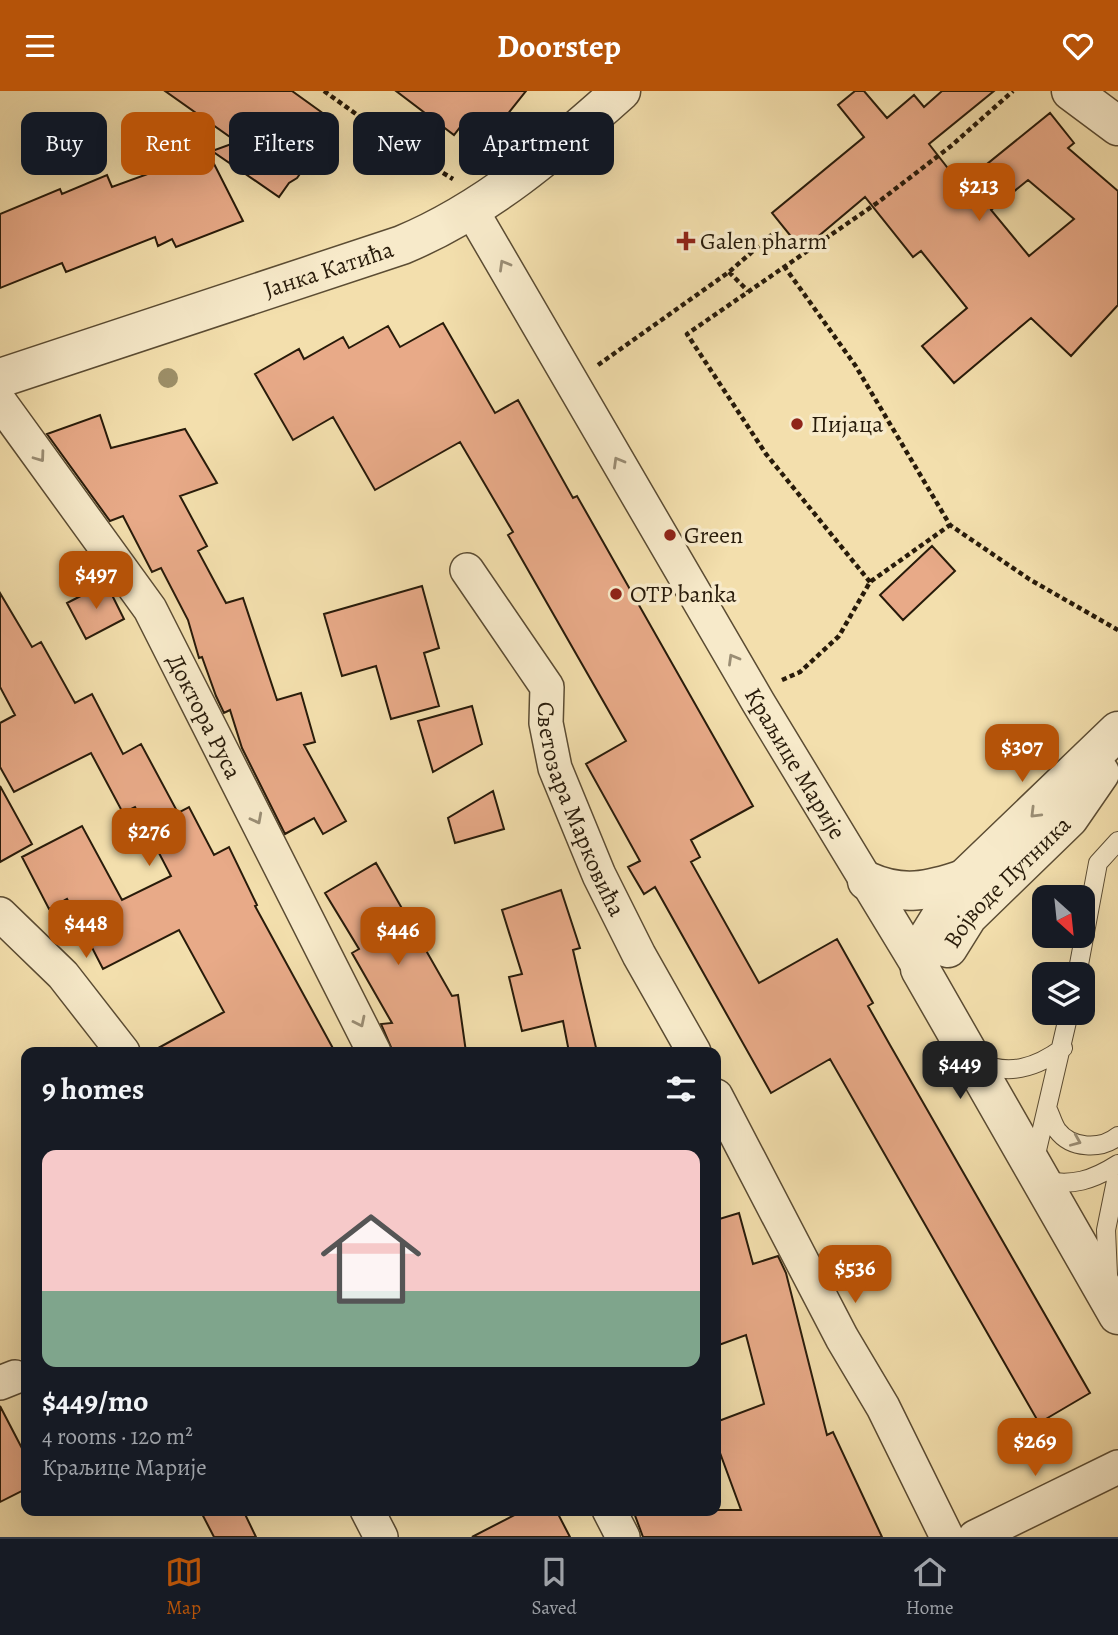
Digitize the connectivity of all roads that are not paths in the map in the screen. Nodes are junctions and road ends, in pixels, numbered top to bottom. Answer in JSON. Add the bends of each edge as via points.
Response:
{"nodes":[{"id":1,"x":621,"y":91,"type":"edge"},
{"id":2,"x":1070,"y":91,"type":"edge"},
{"id":3,"x":1118,"y":126,"type":"edge"},
{"id":4,"x":480,"y":206,"type":"junction"},
{"id":5,"x":0,"y":378,"type":"edge"},
{"id":6,"x":0,"y":402,"type":"edge"},
{"id":7,"x":467,"y":570,"type":"dead end"},
{"id":8,"x":1118,"y":731,"type":"edge"},
{"id":9,"x":1118,"y":741,"type":"edge"},
{"id":10,"x":1118,"y":841,"type":"edge"},
{"id":11,"x":964,"y":879,"type":"junction"},
{"id":12,"x":867,"y":881,"type":"junction"},
{"id":13,"x":0,"y":914,"type":"edge"},
{"id":14,"x":1079,"y":962,"type":"edge"},
{"id":15,"x":928,"y":981,"type":"junction"},
{"id":16,"x":1067,"y":1025,"type":"edge"},
{"id":17,"x":119,"y":1047,"type":"edge"},
{"id":18,"x":371,"y":1047,"type":"edge"},
{"id":19,"x":691,"y":1047,"type":"edge"},
{"id":20,"x":1063,"y":1048,"type":"junction"},
{"id":21,"x":970,"y":1058,"type":"junction"},
{"id":22,"x":721,"y":1106,"type":"edge"},
{"id":23,"x":1048,"y":1109,"type":"junction"},
{"id":24,"x":1118,"y":1136,"type":"edge"},
{"id":25,"x":1118,"y":1164,"type":"edge"},
{"id":26,"x":1118,"y":1171,"type":"edge"},
{"id":27,"x":1036,"y":1174,"type":"junction"},
{"id":28,"x":1115,"y":1311,"type":"edge"},
{"id":29,"x":1118,"y":1467,"type":"edge"},
{"id":30,"x":370,"y":1516,"type":"edge"},
{"id":31,"x":612,"y":1516,"type":"edge"},
{"id":32,"x":381,"y":1537,"type":"edge"},
{"id":33,"x":623,"y":1537,"type":"edge"},
{"id":34,"x":947,"y":1537,"type":"edge"},
{"id":35,"x":975,"y":1537,"type":"edge"}],
"edges":[{"from":1,"to":4,"type":"street","name":"Јанка Катића"},
{"from":2,"to":3,"type":"street"},
{"from":4,"to":5,"type":"street","name":"Јанка Катића","via":[[402,245]]},
{"from":12,"to":4,"type":"street","name":"Краљице Марије","one_way":true,"via":[[572,384]]},
{"from":6,"to":18,"type":"street","name":"Доктора Руса","one_way":true,"via":[[150,609]]},
{"from":7,"to":19,"type":"street","name":"Светозара Марковића","via":[[547,687],[546,723],[555,768],[605,887]]},
{"from":8,"to":11,"type":"street","name":"Војводе Путника","one_way":true},
{"from":9,"to":15,"type":"street","name":"Војводе Путника","via":[[1095,784],[1069,818],[968,916]]},
{"from":10,"to":14,"type":"lane","via":[[1098,863]]},
{"from":11,"to":12,"type":"street","via":[[914,893]]},
{"from":11,"to":15,"type":"street","name":"Војводе Путника","via":[[926,939]]},
{"from":12,"to":15,"type":"street","name":"Краљице Марије"},
{"from":13,"to":17,"type":"street","via":[[63,975]]},
{"from":15,"to":21,"type":"street","name":"Краљице Марије"},
{"from":16,"to":20,"type":"lane"},
{"from":20,"to":21,"type":"lane","via":[[1030,1067],[990,1067]]},
{"from":20,"to":23,"type":"lane"},
{"from":21,"to":27,"type":"street","name":"Краљице Марије"},
{"from":22,"to":34,"type":"street"},
{"from":23,"to":24,"type":"lane","one_way":true,"via":[[1058,1132],[1077,1143],[1093,1147]]},
{"from":23,"to":27,"type":"lane"},
{"from":25,"to":27,"type":"lane","via":[[1082,1182],[1062,1185]]},
{"from":26,"to":28,"type":"lane","via":[[1105,1255]]},
{"from":27,"to":28,"type":"street","name":"Краљице Марије"},
{"from":29,"to":35,"type":"street"},
{"from":30,"to":32,"type":"street"},
{"from":31,"to":33,"type":"street"}]}
